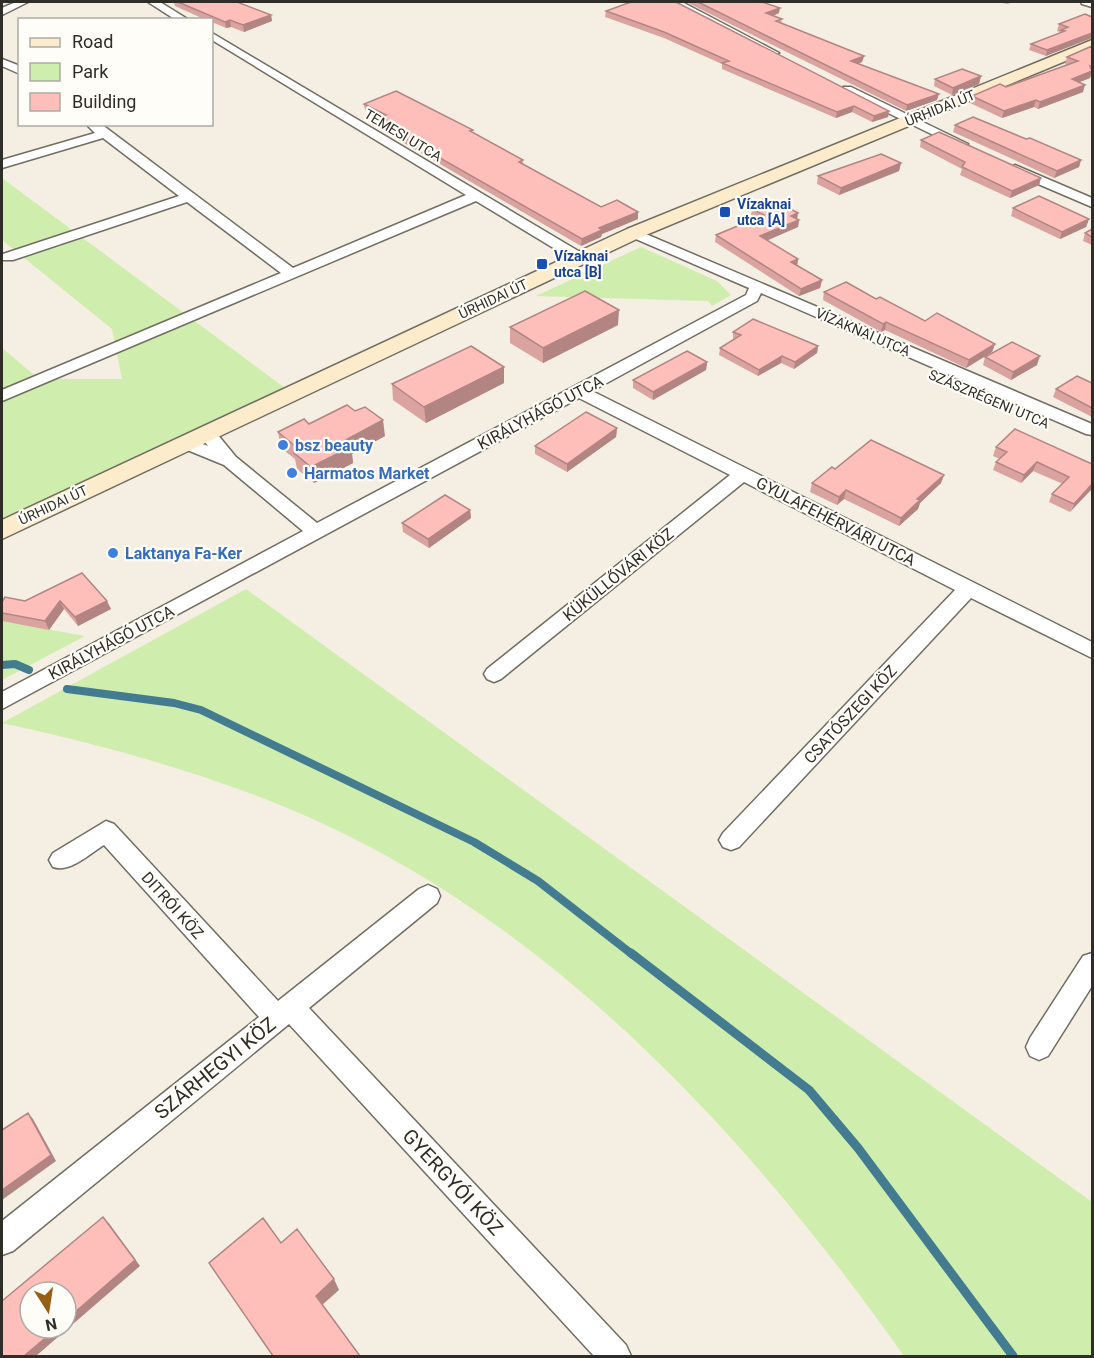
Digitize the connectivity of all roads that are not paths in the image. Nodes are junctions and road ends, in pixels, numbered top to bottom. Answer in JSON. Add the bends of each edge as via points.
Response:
{"nodes":[{"id":1,"x":23,"y":2,"type":"edge"},
{"id":2,"x":153,"y":2,"type":"edge"},
{"id":3,"x":675,"y":2,"type":"edge"},
{"id":4,"x":1086,"y":2,"type":"edge"},
{"id":5,"x":1092,"y":4,"type":"edge"},
{"id":6,"x":2,"y":12,"type":"edge"},
{"id":7,"x":181,"y":18,"type":"edge"},
{"id":8,"x":213,"y":37,"type":"edge"},
{"id":9,"x":1092,"y":45,"type":"edge"},
{"id":10,"x":789,"y":61,"type":"edge"},
{"id":11,"x":2,"y":62,"type":"edge"},
{"id":12,"x":18,"y":70,"type":"edge"},
{"id":13,"x":839,"y":86,"type":"edge"},
{"id":14,"x":911,"y":121,"type":"junction"},
{"id":15,"x":94,"y":126,"type":"edge"},
{"id":16,"x":104,"y":134,"type":"junction"},
{"id":17,"x":979,"y":152,"type":"edge"},
{"id":18,"x":998,"y":161,"type":"edge"},
{"id":19,"x":2,"y":164,"type":"edge"},
{"id":20,"x":476,"y":196,"type":"junction"},
{"id":21,"x":188,"y":197,"type":"junction"},
{"id":22,"x":1092,"y":203,"type":"edge"},
{"id":23,"x":634,"y":234,"type":"junction"},
{"id":24,"x":8,"y":257,"type":"dead end"},
{"id":25,"x":580,"y":258,"type":"junction"},
{"id":26,"x":290,"y":273,"type":"junction"},
{"id":27,"x":755,"y":292,"type":"junction"},
{"id":28,"x":579,"y":391,"type":"junction"},
{"id":29,"x":2,"y":396,"type":"edge"},
{"id":30,"x":1092,"y":430,"type":"edge"},
{"id":31,"x":207,"y":433,"type":"junction"},
{"id":32,"x":186,"y":443,"type":"junction"},
{"id":33,"x":1092,"y":443,"type":"edge"},
{"id":34,"x":230,"y":461,"type":"junction"},
{"id":35,"x":743,"y":474,"type":"junction"},
{"id":36,"x":2,"y":530,"type":"edge"},
{"id":37,"x":316,"y":532,"type":"junction"},
{"id":38,"x":969,"y":588,"type":"junction"},
{"id":39,"x":1092,"y":651,"type":"edge"},
{"id":40,"x":494,"y":674,"type":"dead end"},
{"id":41,"x":2,"y":701,"type":"edge"},
{"id":42,"x":731,"y":840,"type":"dead end"},
{"id":43,"x":61,"y":860,"type":"dead end"},
{"id":44,"x":428,"y":896,"type":"dead end"},
{"id":45,"x":1092,"y":964,"type":"edge"},
{"id":46,"x":283,"y":1013,"type":"junction"},
{"id":47,"x":1039,"y":1047,"type":"dead end"},
{"id":48,"x":2,"y":1240,"type":"edge"},
{"id":49,"x":615,"y":1356,"type":"edge"}],
"edges":[{"from":1,"to":6,"type":"street"},
{"from":2,"to":7,"type":"street"},
{"from":3,"to":10,"type":"street"},
{"from":4,"to":5,"type":"street"},
{"from":8,"to":20,"type":"street","name":"TEMESI UTCA"},
{"from":9,"to":14,"type":"main road","name":"ÚRHIDAI ÚT"},
{"from":11,"to":12,"type":"street"},
{"from":13,"to":14,"type":"street"},
{"from":14,"to":17,"type":"street"},
{"from":14,"to":23,"type":"main road","name":"ÚRHIDAI ÚT"},
{"from":15,"to":16,"type":"street"},
{"from":16,"to":19,"type":"street"},
{"from":16,"to":21,"type":"street"},
{"from":18,"to":22,"type":"street"},
{"from":20,"to":25,"type":"street","name":"TEMESI UTCA"},
{"from":20,"to":26,"type":"street"},
{"from":21,"to":24,"type":"street"},
{"from":21,"to":26,"type":"street"},
{"from":23,"to":25,"type":"main road","name":"ÚRHIDAI ÚT"},
{"from":23,"to":27,"type":"street","name":"VÍZAKNAI UTCA"},
{"from":25,"to":31,"type":"main road","name":"ÚRHIDAI ÚT"},
{"from":26,"to":29,"type":"street"},
{"from":27,"to":28,"type":"street","name":"KIRÁLYHÁGÓ UTCA"},
{"from":27,"to":30,"type":"street","name":"VÍZAKNAI UTCA"},
{"from":27,"to":33,"type":"street","name":"SZÁSZRÉGENI UTCA"},
{"from":28,"to":35,"type":"street","name":"GYULAFEHÉRVÁRI UTCA"},
{"from":28,"to":37,"type":"street","name":"KIRÁLYHÁGÓ UTCA"},
{"from":31,"to":32,"type":"main road","name":"ÚRHIDAI ÚT"},
{"from":31,"to":34,"type":"street"},
{"from":32,"to":34,"type":"street"},
{"from":32,"to":36,"type":"main road","name":"ÚRHIDAI ÚT"},
{"from":34,"to":37,"type":"street"},
{"from":35,"to":38,"type":"street","name":"GYULAFEHÉRVÁRI UTCA"},
{"from":35,"to":40,"type":"street","name":"KÜKÜLLŐVÁRI KÖZ"},
{"from":37,"to":41,"type":"street","name":"KIRÁLYHÁGÓ UTCA"},
{"from":38,"to":39,"type":"street","name":"GYULAFEHÉRVÁRI UTCA"},
{"from":38,"to":42,"type":"street","name":"CSATÓSZEGI KÖZ"},
{"from":43,"to":46,"type":"street","name":"DITRÓI KÖZ","via":[[106,831]]},
{"from":44,"to":46,"type":"street","name":"SZÁRHEGYI KÖZ"},
{"from":45,"to":47,"type":"street"},
{"from":46,"to":48,"type":"street","name":"SZÁRHEGYI KÖZ"},
{"from":46,"to":49,"type":"street","name":"GYERGYÓI KÖZ"}]}
